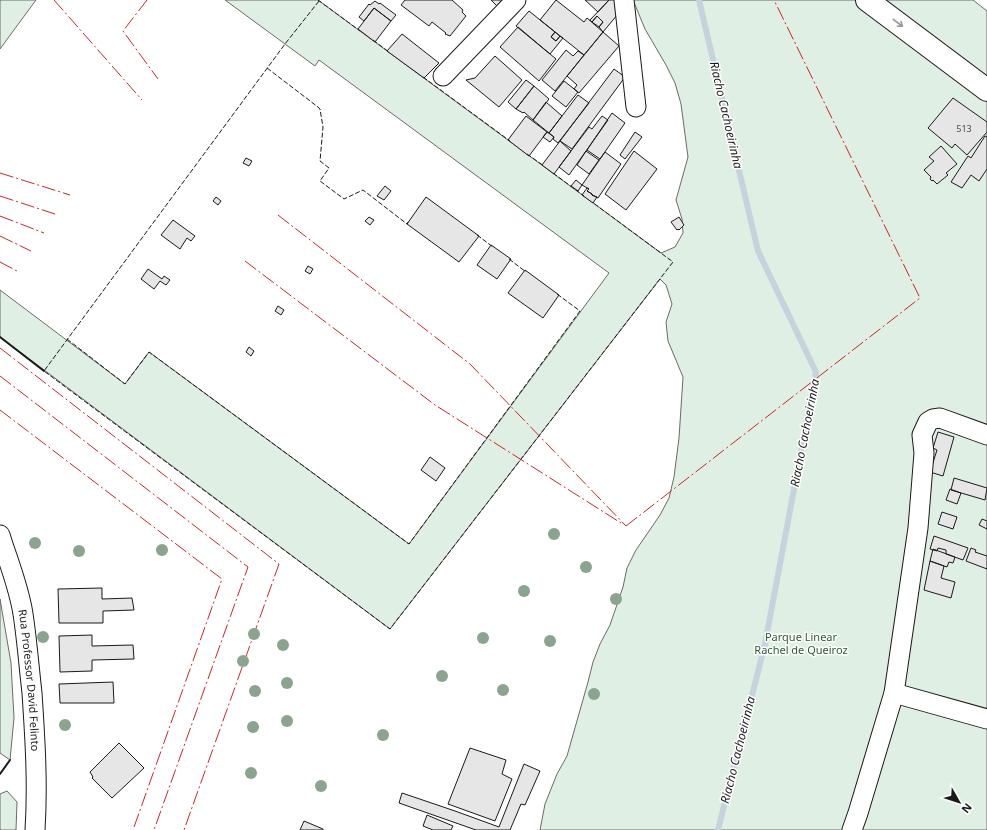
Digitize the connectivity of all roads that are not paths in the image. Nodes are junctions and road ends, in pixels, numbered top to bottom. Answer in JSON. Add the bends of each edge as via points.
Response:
{"nodes":[{"id":1,"x":516,"y":0,"type":"edge"},
{"id":2,"x":624,"y":0,"type":"edge"},
{"id":3,"x":867,"y":0,"type":"edge"},
{"id":4,"x":443,"y":76,"type":"dead end"},
{"id":5,"x":987,"y":90,"type":"edge"},
{"id":6,"x":636,"y":107,"type":"dead end"},
{"id":7,"x":987,"y":435,"type":"edge"},
{"id":8,"x":0,"y":535,"type":"edge"},
{"id":9,"x":894,"y":693,"type":"junction"},
{"id":10,"x":987,"y":719,"type":"edge"},
{"id":11,"x":35,"y":830,"type":"edge"},
{"id":12,"x":852,"y":830,"type":"edge"}],
"edges":[{"from":1,"to":4,"type":"street"},
{"from":2,"to":6,"type":"street"},
{"from":3,"to":5,"type":"main road","one_way":true},
{"from":7,"to":9,"type":"street","via":[[940,418],[928,422],[924,429],[918,528]]},
{"from":8,"to":11,"type":"street","name":"Rua Professor David Felinto","via":[[23,613],[29,660],[35,731]]},
{"from":9,"to":10,"type":"street"},
{"from":9,"to":12,"type":"street"}]}
